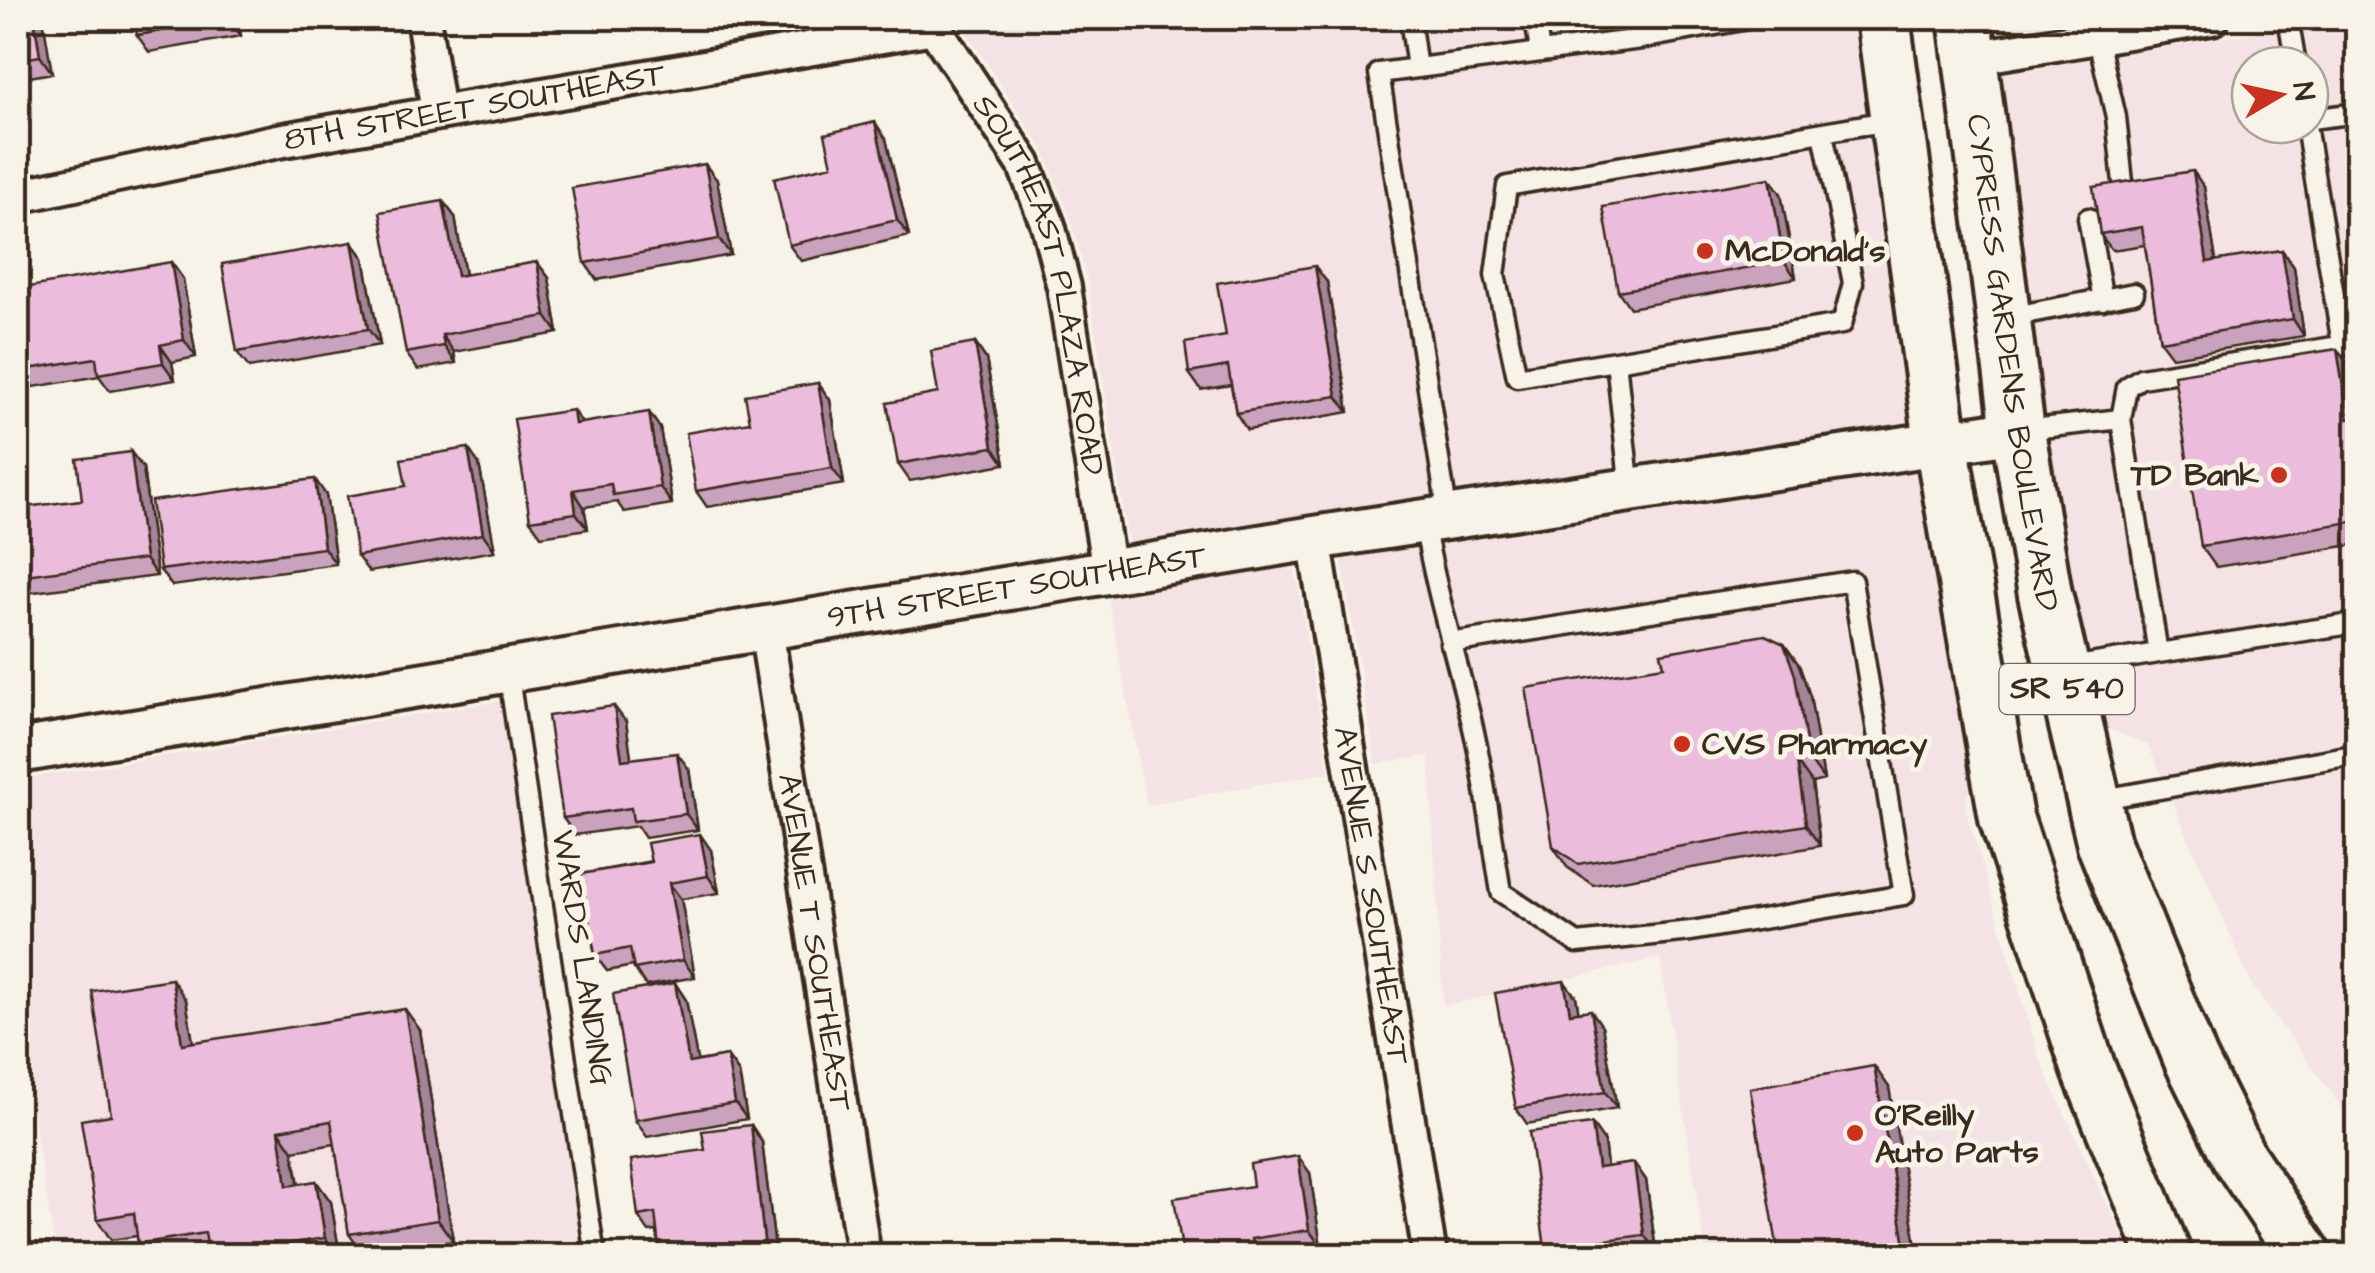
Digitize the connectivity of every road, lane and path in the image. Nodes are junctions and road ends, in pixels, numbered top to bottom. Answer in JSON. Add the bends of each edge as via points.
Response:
{"nodes":[{"id":1,"x":423,"y":18,"type":"edge"},
{"id":2,"x":1410,"y":18,"type":"edge"},
{"id":3,"x":1535,"y":18,"type":"edge"},
{"id":4,"x":1754,"y":18,"type":"edge"},
{"id":5,"x":1883,"y":18,"type":"edge"},
{"id":6,"x":1940,"y":18,"type":"edge"},
{"id":7,"x":2212,"y":18,"type":"edge"},
{"id":8,"x":2288,"y":18,"type":"edge"},
{"id":9,"x":931,"y":22,"type":"edge"},
{"id":10,"x":2094,"y":27,"type":"edge"},
{"id":11,"x":1968,"y":38,"type":"edge"},
{"id":12,"x":2293,"y":45,"type":"edge"},
{"id":13,"x":1540,"y":52,"type":"junction"},
{"id":14,"x":1417,"y":68,"type":"junction"},
{"id":15,"x":438,"y":112,"type":"junction"},
{"id":16,"x":2358,"y":114,"type":"edge"},
{"id":17,"x":2330,"y":118,"type":"edge"},
{"id":18,"x":1897,"y":120,"type":"junction"},
{"id":19,"x":1822,"y":132,"type":"junction"},
{"id":20,"x":2312,"y":145,"type":"edge"},
{"id":21,"x":18,"y":196,"type":"edge"},
{"id":22,"x":2125,"y":200,"type":"edge"},
{"id":23,"x":2088,"y":218,"type":"dead end"},
{"id":24,"x":2134,"y":293,"type":"dead end"},
{"id":25,"x":2103,"y":300,"type":"junction"},
{"id":26,"x":2004,"y":318,"type":"junction"},
{"id":27,"x":2350,"y":343,"type":"edge"},
{"id":28,"x":1616,"y":361,"type":"junction"},
{"id":29,"x":2121,"y":419,"type":"junction"},
{"id":30,"x":2018,"y":431,"type":"junction"},
{"id":31,"x":1941,"y":442,"type":"junction"},
{"id":32,"x":1630,"y":490,"type":"junction"},
{"id":33,"x":1436,"y":520,"type":"junction"},
{"id":34,"x":1314,"y":538,"type":"junction"},
{"id":35,"x":1109,"y":572,"type":"junction"},
{"id":36,"x":2358,"y":623,"type":"edge"},
{"id":37,"x":766,"y":628,"type":"junction"},
{"id":38,"x":1450,"y":643,"type":"junction"},
{"id":39,"x":2158,"y":653,"type":"junction"},
{"id":40,"x":2062,"y":669,"type":"junction"},
{"id":41,"x":508,"y":670,"type":"junction"},
{"id":42,"x":18,"y":751,"type":"edge"},
{"id":43,"x":2358,"y":754,"type":"edge"},
{"id":44,"x":2094,"y":801,"type":"junction"},
{"id":45,"x":595,"y":1256,"type":"edge"},
{"id":46,"x":864,"y":1256,"type":"edge"},
{"id":47,"x":1430,"y":1256,"type":"edge"},
{"id":48,"x":2164,"y":1256,"type":"edge"},
{"id":49,"x":2304,"y":1256,"type":"edge"}],
"edges":[{"from":1,"to":15,"type":"street"},
{"from":2,"to":14,"type":"lane"},
{"from":3,"to":13,"type":"lane"},
{"from":4,"to":13,"type":"lane"},
{"from":5,"to":18,"type":"main road","number":"SR 540"},
{"from":6,"to":11,"type":"main road","via":[[1949,40]]},
{"from":7,"to":10,"type":"street"},
{"from":8,"to":12,"type":"lane"},
{"from":9,"to":15,"type":"street","name":"8TH STREET SOUTHEAST"},
{"from":9,"to":35,"type":"street","name":"SOUTHEAST PLAZA ROAD","via":[[1024,164],[1048,224]]},
{"from":10,"to":11,"type":"street"},
{"from":10,"to":22,"type":"lane","via":[[2116,117]]},
{"from":11,"to":26,"type":"main road","name":"CYPRESS GARDENS BOULEVARD","number":"SR 540"},
{"from":13,"to":14,"type":"lane"},
{"from":14,"to":33,"type":"lane","via":[[1380,73]]},
{"from":15,"to":21,"type":"street","name":"8TH STREET SOUTHEAST"},
{"from":16,"to":17,"type":"lane"},
{"from":18,"to":19,"type":"lane"},
{"from":18,"to":31,"type":"main road","number":"SR 540"},
{"from":19,"to":28,"type":"lane","via":[[1853,283],[1842,324]]},
{"from":19,"to":28,"type":"lane","via":[[1507,186],[1495,275],[1517,377]]},
{"from":20,"to":27,"type":"lane"},
{"from":23,"to":25,"type":"lane"},
{"from":24,"to":25,"type":"lane"},
{"from":25,"to":26,"type":"lane"},
{"from":26,"to":30,"type":"main road","name":"CYPRESS GARDENS BOULEVARD","number":"SR 540"},
{"from":27,"to":29,"type":"lane","via":[[2141,378],[2127,387]]},
{"from":28,"to":32,"type":"lane"},
{"from":29,"to":30,"type":"lane"},
{"from":29,"to":39,"type":"lane"},
{"from":30,"to":31,"type":"street","name":"9TH STREET SOUTHEAST"},
{"from":30,"to":40,"type":"main road","name":"CYPRESS GARDENS BOULEVARD","number":"SR 540"},
{"from":31,"to":32,"type":"street","name":"9TH STREET SOUTHEAST"},
{"from":31,"to":48,"type":"main road","number":"SR 540","via":[[2006,818],[2089,1070]]},
{"from":32,"to":33,"type":"street","name":"9TH STREET SOUTHEAST"},
{"from":33,"to":34,"type":"street","name":"9TH STREET SOUTHEAST"},
{"from":33,"to":38,"type":"lane"},
{"from":34,"to":35,"type":"street","name":"9TH STREET SOUTHEAST"},
{"from":34,"to":47,"type":"street","name":"AVENUE S SOUTHEAST"},
{"from":35,"to":37,"type":"street","name":"9TH STREET SOUTHEAST"},
{"from":36,"to":39,"type":"lane"},
{"from":37,"to":41,"type":"street","name":"9TH STREET SOUTHEAST"},
{"from":37,"to":46,"type":"street","name":"AVENUE T SOUTHEAST"},
{"from":38,"to":38,"type":"lane","via":[[1852,582],[1904,895],[1577,943],[1501,892],[1474,734]]},
{"from":39,"to":40,"type":"lane"},
{"from":40,"to":44,"type":"main road","name":"CYPRESS GARDENS BOULEVARD","number":"SR 540"},
{"from":41,"to":42,"type":"street","name":"9TH STREET SOUTHEAST"},
{"from":41,"to":45,"type":"lane","name":"WARDS LANDING"},
{"from":43,"to":44,"type":"lane"},
{"from":44,"to":49,"type":"main road","name":"CYPRESS GARDENS BOULEVARD","number":"SR 540","via":[[2104,844],[2190,1060],[2240,1159]]}]}
